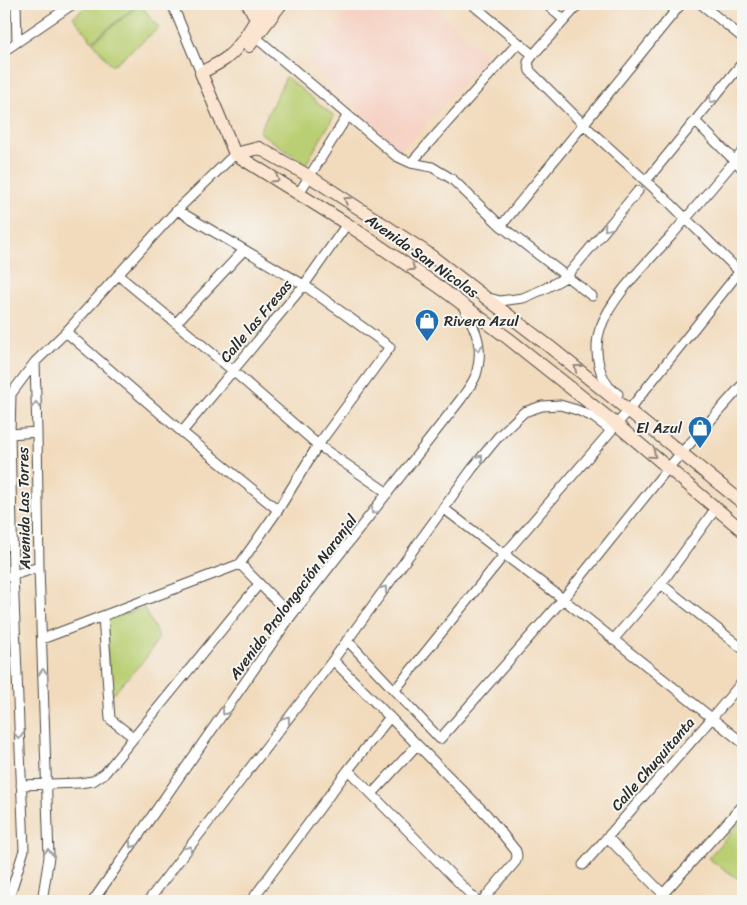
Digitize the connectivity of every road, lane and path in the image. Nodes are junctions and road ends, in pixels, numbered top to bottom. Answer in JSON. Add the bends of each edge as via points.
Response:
{"nodes":[{"id":1,"x":16,"y":4,"type":"edge"},
{"id":2,"x":72,"y":4,"type":"edge"},
{"id":3,"x":172,"y":4,"type":"edge"},
{"id":4,"x":248,"y":4,"type":"edge"},
{"id":5,"x":266,"y":4,"type":"edge"},
{"id":6,"x":281,"y":4,"type":"edge"},
{"id":7,"x":472,"y":4,"type":"edge"},
{"id":8,"x":546,"y":4,"type":"edge"},
{"id":9,"x":579,"y":4,"type":"edge"},
{"id":10,"x":681,"y":4,"type":"edge"},
{"id":11,"x":701,"y":4,"type":"edge"},
{"id":12,"x":256,"y":18,"type":"junction"},
{"id":13,"x":564,"y":20,"type":"junction"},
{"id":14,"x":252,"y":34,"type":"junction"},
{"id":15,"x":743,"y":38,"type":"edge"},
{"id":16,"x":17,"y":42,"type":"junction"},
{"id":17,"x":518,"y":43,"type":"junction"},
{"id":18,"x":4,"y":51,"type":"edge"},
{"id":19,"x":533,"y":55,"type":"junction"},
{"id":20,"x":743,"y":62,"type":"edge"},
{"id":21,"x":203,"y":77,"type":"junction"},
{"id":22,"x":348,"y":115,"type":"junction"},
{"id":23,"x":695,"y":121,"type":"junction"},
{"id":24,"x":582,"y":124,"type":"junction"},
{"id":25,"x":743,"y":150,"type":"edge"},
{"id":26,"x":235,"y":154,"type":"junction"},
{"id":27,"x":735,"y":160,"type":"junction"},
{"id":28,"x":411,"y":163,"type":"junction"},
{"id":29,"x":743,"y":169,"type":"edge"},
{"id":30,"x":309,"y":176,"type":"junction"},
{"id":31,"x":646,"y":182,"type":"junction"},
{"id":32,"x":638,"y":191,"type":"dead end"},
{"id":33,"x":299,"y":193,"type":"junction"},
{"id":34,"x":177,"y":210,"type":"junction"},
{"id":35,"x":685,"y":220,"type":"junction"},
{"id":36,"x":347,"y":224,"type":"junction"},
{"id":37,"x":501,"y":226,"type":"junction"},
{"id":38,"x":244,"y":250,"type":"junction"},
{"id":39,"x":742,"y":273,"type":"edge"},
{"id":40,"x":118,"y":275,"type":"junction"},
{"id":41,"x":566,"y":277,"type":"junction"},
{"id":42,"x":304,"y":285,"type":"junction"},
{"id":43,"x":479,"y":293,"type":"junction"},
{"id":44,"x":592,"y":296,"type":"dead end"},
{"id":45,"x":461,"y":303,"type":"junction"},
{"id":46,"x":176,"y":323,"type":"junction"},
{"id":47,"x":66,"y":332,"type":"junction"},
{"id":48,"x":35,"y":362,"type":"junction"},
{"id":49,"x":232,"y":370,"type":"junction"},
{"id":50,"x":741,"y":390,"type":"edge"},
{"id":51,"x":630,"y":408,"type":"junction"},
{"id":52,"x":614,"y":427,"type":"junction"},
{"id":53,"x":37,"y":432,"type":"junction"},
{"id":54,"x":182,"y":432,"type":"junction"},
{"id":55,"x":7,"y":433,"type":"edge"},
{"id":56,"x":318,"y":445,"type":"junction"},
{"id":57,"x":682,"y":452,"type":"junction"},
{"id":58,"x":668,"y":468,"type":"junction"},
{"id":59,"x":388,"y":494,"type":"junction"},
{"id":60,"x":743,"y":503,"type":"edge"},
{"id":61,"x":443,"y":508,"type":"junction"},
{"id":62,"x":716,"y":508,"type":"junction"},
{"id":63,"x":278,"y":510,"type":"junction"},
{"id":64,"x":743,"y":531,"type":"edge"},
{"id":65,"x":504,"y":555,"type":"junction"},
{"id":66,"x":240,"y":564,"type":"junction"},
{"id":67,"x":39,"y":566,"type":"junction"},
{"id":68,"x":8,"y":576,"type":"edge"},
{"id":69,"x":259,"y":584,"type":"junction"},
{"id":70,"x":661,"y":584,"type":"junction"},
{"id":71,"x":563,"y":600,"type":"junction"},
{"id":72,"x":103,"y":616,"type":"junction"},
{"id":73,"x":291,"y":616,"type":"junction"},
{"id":74,"x":42,"y":639,"type":"junction"},
{"id":75,"x":347,"y":640,"type":"junction"},
{"id":76,"x":613,"y":640,"type":"junction"},
{"id":77,"x":743,"y":649,"type":"edge"},
{"id":78,"x":333,"y":660,"type":"junction"},
{"id":79,"x":743,"y":681,"type":"edge"},
{"id":80,"x":395,"y":690,"type":"junction"},
{"id":81,"x":390,"y":717,"type":"junction"},
{"id":82,"x":712,"y":718,"type":"junction"},
{"id":83,"x":134,"y":738,"type":"junction"},
{"id":84,"x":743,"y":743,"type":"edge"},
{"id":85,"x":417,"y":746,"type":"junction"},
{"id":86,"x":348,"y":770,"type":"junction"},
{"id":87,"x":21,"y":784,"type":"junction"},
{"id":88,"x":47,"y":784,"type":"junction"},
{"id":89,"x":372,"y":794,"type":"junction"},
{"id":90,"x":743,"y":805,"type":"edge"},
{"id":91,"x":607,"y":837,"type":"junction"},
{"id":92,"x":583,"y":865,"type":"dead end"},
{"id":93,"x":663,"y":894,"type":"junction"},
{"id":94,"x":8,"y":901,"type":"edge"},
{"id":95,"x":44,"y":901,"type":"edge"},
{"id":96,"x":93,"y":901,"type":"edge"},
{"id":97,"x":148,"y":901,"type":"edge"},
{"id":98,"x":251,"y":901,"type":"edge"},
{"id":99,"x":477,"y":901,"type":"edge"},
{"id":100,"x":482,"y":901,"type":"edge"},
{"id":101,"x":670,"y":901,"type":"edge"}],
"edges":[{"from":1,"to":16,"type":"street"},
{"from":2,"to":16,"type":"street"},
{"from":3,"to":21,"type":"street"},
{"from":4,"to":12,"type":"street"},
{"from":5,"to":12,"type":"street"},
{"from":6,"to":14,"type":"street"},
{"from":7,"to":17,"type":"street"},
{"from":8,"to":13,"type":"street"},
{"from":9,"to":13,"type":"street"},
{"from":10,"to":24,"type":"street"},
{"from":11,"to":15,"type":"street"},
{"from":12,"to":14,"type":"street"},
{"from":13,"to":19,"type":"street"},
{"from":14,"to":21,"type":"street"},
{"from":14,"to":22,"type":"street"},
{"from":16,"to":18,"type":"street"},
{"from":17,"to":19,"type":"street"},
{"from":17,"to":28,"type":"street"},
{"from":19,"to":24,"type":"street","via":[[528,62],[530,71]]},
{"from":20,"to":23,"type":"street","one_way":true},
{"from":21,"to":26,"type":"street"},
{"from":22,"to":28,"type":"street","via":[[396,156]]},
{"from":22,"to":30,"type":"street"},
{"from":23,"to":27,"type":"street"},
{"from":23,"to":31,"type":"street"},
{"from":24,"to":31,"type":"street"},
{"from":24,"to":37,"type":"street"},
{"from":25,"to":27,"type":"street"},
{"from":26,"to":30,"type":"street","name":"Avenida San Nicolas","via":[[259,148]]},
{"from":26,"to":33,"type":"street","name":"Avenida San Nicolas","one_way":true},
{"from":26,"to":34,"type":"street"},
{"from":27,"to":29,"type":"street"},
{"from":27,"to":35,"type":"street"},
{"from":28,"to":37,"type":"street","via":[[432,167],[452,179]]},
{"from":30,"to":33,"type":"street"},
{"from":43,"to":30,"type":"street","name":"Avenida San Nicolas","one_way":true,"via":[[426,252]]},
{"from":31,"to":35,"type":"street"},
{"from":32,"to":41,"type":"street","one_way":true},
{"from":33,"to":36,"type":"street","name":"Avenida San Nicolas"},
{"from":34,"to":38,"type":"street"},
{"from":34,"to":40,"type":"street"},
{"from":35,"to":39,"type":"street"},
{"from":35,"to":51,"type":"street","via":[[627,286],[600,329],[596,348],[601,371],[610,388]]},
{"from":36,"to":42,"type":"street","name":"Calle las Fresas"},
{"from":36,"to":45,"type":"street","name":"Avenida San Nicolas","one_way":true},
{"from":37,"to":41,"type":"street"},
{"from":38,"to":42,"type":"street"},
{"from":38,"to":46,"type":"street"},
{"from":39,"to":51,"type":"street"},
{"from":40,"to":46,"type":"street"},
{"from":40,"to":47,"type":"street"},
{"from":41,"to":43,"type":"street","via":[[523,298],[500,301]]},
{"from":41,"to":44,"type":"street"},
{"from":42,"to":49,"type":"street","name":"Calle las Fresas"},
{"from":42,"to":56,"type":"street","via":[[390,347]]},
{"from":51,"to":43,"type":"street","name":"Avenida San Nicolas","one_way":true},
{"from":45,"to":52,"type":"street","name":"Avenida San Nicolas"},
{"from":45,"to":59,"type":"street","name":"Avenida Prolongación Naranjal","one_way":true,"via":[[474,328],[480,350],[475,377]]},
{"from":46,"to":49,"type":"street"},
{"from":47,"to":48,"type":"street"},
{"from":47,"to":54,"type":"street"},
{"from":53,"to":48,"type":"street","name":"Avenida Las Torres","one_way":true},
{"from":48,"to":55,"type":"street","name":"Avenida Las Torres","via":[[11,394]]},
{"from":49,"to":54,"type":"street","name":"Calle las Fresas"},
{"from":49,"to":56,"type":"street"},
{"from":50,"to":57,"type":"street"},
{"from":51,"to":52,"type":"street"},
{"from":51,"to":57,"type":"street","name":"Avenida San Nicolas"},
{"from":52,"to":58,"type":"street","name":"Avenida San Nicolas","one_way":true},
{"from":61,"to":52,"type":"street","one_way":true,"via":[[498,437],[524,412],[542,406],[560,406]]},
{"from":52,"to":65,"type":"street"},
{"from":53,"to":55,"type":"street"},
{"from":53,"to":67,"type":"street","name":"Avenida Las Torres"},
{"from":54,"to":63,"type":"street"},
{"from":55,"to":68,"type":"street","name":"Avenida Las Torres"},
{"from":56,"to":59,"type":"street"},
{"from":56,"to":63,"type":"street"},
{"from":57,"to":58,"type":"street"},
{"from":57,"to":60,"type":"street","name":"Avenida San Nicolas"},
{"from":58,"to":62,"type":"street","name":"Avenida San Nicolas"},
{"from":58,"to":71,"type":"street"},
{"from":59,"to":73,"type":"street","name":"Avenida Prolongación Naranjal","one_way":true},
{"from":61,"to":65,"type":"street"},
{"from":75,"to":61,"type":"street","one_way":true},
{"from":62,"to":64,"type":"street","name":"Avenida San Nicolas"},
{"from":62,"to":70,"type":"street"},
{"from":63,"to":66,"type":"street"},
{"from":65,"to":71,"type":"street"},
{"from":65,"to":80,"type":"street"},
{"from":66,"to":69,"type":"street"},
{"from":66,"to":72,"type":"street"},
{"from":67,"to":68,"type":"street"},
{"from":67,"to":74,"type":"street","name":"Avenida Las Torres"},
{"from":68,"to":87,"type":"street","name":"Avenida Las Torres","one_way":true},
{"from":69,"to":73,"type":"street"},
{"from":69,"to":83,"type":"street"},
{"from":70,"to":76,"type":"street"},
{"from":70,"to":77,"type":"street"},
{"from":71,"to":76,"type":"street"},
{"from":71,"to":80,"type":"street","via":[[440,739]]},
{"from":72,"to":74,"type":"street"},
{"from":72,"to":83,"type":"street","via":[[110,719]]},
{"from":73,"to":96,"type":"street","name":"Avenida Prolongación Naranjal","one_way":true},
{"from":88,"to":74,"type":"street","name":"Avenida Las Torres","one_way":true},
{"from":75,"to":78,"type":"street"},
{"from":75,"to":80,"type":"street"},
{"from":76,"to":82,"type":"street"},
{"from":78,"to":81,"type":"street"},
{"from":97,"to":78,"type":"street","one_way":true},
{"from":79,"to":82,"type":"street","name":"Calle Chuquitanta"},
{"from":81,"to":85,"type":"street"},
{"from":81,"to":86,"type":"street"},
{"from":82,"to":84,"type":"street"},
{"from":82,"to":91,"type":"street","name":"Calle Chuquitanta"},
{"from":83,"to":88,"type":"street","via":[[105,773],[93,781]]},
{"from":85,"to":89,"type":"street"},
{"from":85,"to":100,"type":"street","via":[[487,816],[516,851],[516,861]]},
{"from":86,"to":89,"type":"street"},
{"from":86,"to":98,"type":"street"},
{"from":87,"to":88,"type":"street"},
{"from":87,"to":94,"type":"street","name":"Avenida Las Torres","via":[[24,850]]},
{"from":95,"to":88,"type":"street","name":"Avenida Las Torres","one_way":true,"via":[[49,857]]},
{"from":89,"to":99,"type":"street"},
{"from":90,"to":93,"type":"street"},
{"from":91,"to":92,"type":"street","name":"Calle Chuquitanta"},
{"from":91,"to":93,"type":"street"},
{"from":93,"to":101,"type":"street"}]}
